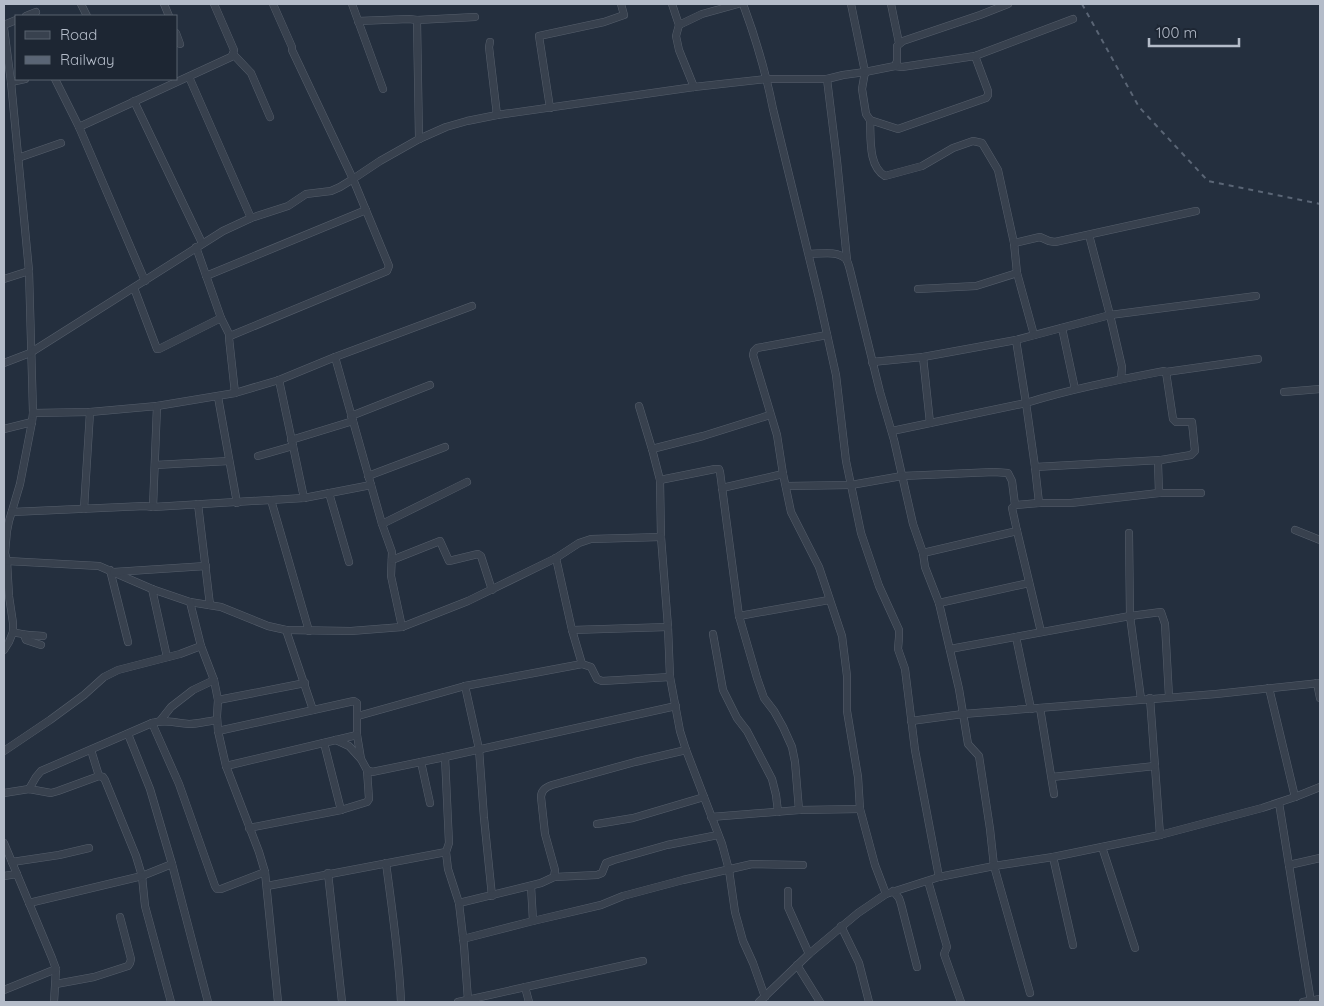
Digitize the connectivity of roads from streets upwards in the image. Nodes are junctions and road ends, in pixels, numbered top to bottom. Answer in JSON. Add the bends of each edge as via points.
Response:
{"nodes":[{"id":1,"x":214,"y":4,"type":"edge"},
{"id":2,"x":273,"y":4,"type":"edge"},
{"id":3,"x":352,"y":4,"type":"edge"},
{"id":4,"x":621,"y":4,"type":"edge"},
{"id":5,"x":672,"y":4,"type":"edge"},
{"id":6,"x":738,"y":4,"type":"edge"},
{"id":7,"x":743,"y":4,"type":"edge"},
{"id":8,"x":851,"y":4,"type":"edge"},
{"id":9,"x":891,"y":4,"type":"edge"},
{"id":10,"x":1008,"y":4,"type":"edge"},
{"id":11,"x":36,"y":12,"type":"dead end"},
{"id":12,"x":28,"y":15,"type":"edge"},
{"id":13,"x":475,"y":17,"type":"dead end"},
{"id":14,"x":416,"y":20,"type":"junction"},
{"id":15,"x":1073,"y":20,"type":"dead end"},
{"id":16,"x":358,"y":21,"type":"junction"},
{"id":17,"x":679,"y":25,"type":"junction"},
{"id":18,"x":4,"y":26,"type":"edge"},
{"id":19,"x":178,"y":38,"type":"edge"},
{"id":20,"x":490,"y":42,"type":"dead end"},
{"id":21,"x":180,"y":44,"type":"dead end"},
{"id":22,"x":899,"y":44,"type":"junction"},
{"id":23,"x":233,"y":54,"type":"junction"},
{"id":24,"x":975,"y":56,"type":"junction"},
{"id":25,"x":895,"y":66,"type":"junction"},
{"id":26,"x":865,"y":72,"type":"junction"},
{"id":27,"x":189,"y":76,"type":"junction"},
{"id":28,"x":767,"y":79,"type":"junction"},
{"id":29,"x":827,"y":79,"type":"junction"},
{"id":30,"x":20,"y":80,"type":"edge"},
{"id":31,"x":56,"y":80,"type":"edge"},
{"id":32,"x":11,"y":82,"type":"junction"},
{"id":33,"x":694,"y":86,"type":"junction"},
{"id":34,"x":383,"y":89,"type":"dead end"},
{"id":35,"x":12,"y":95,"type":"junction"},
{"id":36,"x":4,"y":97,"type":"edge"},
{"id":37,"x":134,"y":101,"type":"junction"},
{"id":38,"x":550,"y":108,"type":"junction"},
{"id":39,"x":497,"y":115,"type":"junction"},
{"id":40,"x":270,"y":117,"type":"dead end"},
{"id":41,"x":870,"y":120,"type":"junction"},
{"id":42,"x":79,"y":127,"type":"junction"},
{"id":43,"x":419,"y":139,"type":"junction"},
{"id":44,"x":61,"y":143,"type":"dead end"},
{"id":45,"x":18,"y":158,"type":"junction"},
{"id":46,"x":353,"y":179,"type":"junction"},
{"id":47,"x":366,"y":210,"type":"junction"},
{"id":48,"x":1196,"y":211,"type":"dead end"},
{"id":49,"x":251,"y":218,"type":"junction"},
{"id":50,"x":1089,"y":234,"type":"junction"},
{"id":51,"x":1014,"y":243,"type":"junction"},
{"id":52,"x":199,"y":245,"type":"junction"},
{"id":53,"x":809,"y":254,"type":"junction"},
{"id":54,"x":847,"y":260,"type":"junction"},
{"id":55,"x":29,"y":271,"type":"junction"},
{"id":56,"x":1017,"y":273,"type":"junction"},
{"id":57,"x":206,"y":276,"type":"junction"},
{"id":58,"x":4,"y":279,"type":"edge"},
{"id":59,"x":145,"y":281,"type":"junction"},
{"id":60,"x":134,"y":288,"type":"junction"},
{"id":61,"x":918,"y":289,"type":"dead end"},
{"id":62,"x":1256,"y":296,"type":"dead end"},
{"id":63,"x":472,"y":306,"type":"dead end"},
{"id":64,"x":1110,"y":315,"type":"junction"},
{"id":65,"x":221,"y":318,"type":"junction"},
{"id":66,"x":1062,"y":328,"type":"junction"},
{"id":67,"x":827,"y":334,"type":"junction"},
{"id":68,"x":1034,"y":335,"type":"junction"},
{"id":69,"x":230,"y":336,"type":"junction"},
{"id":70,"x":1016,"y":340,"type":"junction"},
{"id":71,"x":30,"y":353,"type":"junction"},
{"id":72,"x":335,"y":357,"type":"junction"},
{"id":73,"x":923,"y":357,"type":"junction"},
{"id":74,"x":1258,"y":359,"type":"dead end"},
{"id":75,"x":872,"y":362,"type":"junction"},
{"id":76,"x":4,"y":363,"type":"edge"},
{"id":77,"x":1166,"y":372,"type":"junction"},
{"id":78,"x":1121,"y":379,"type":"junction"},
{"id":79,"x":279,"y":380,"type":"junction"},
{"id":80,"x":430,"y":385,"type":"dead end"},
{"id":81,"x":1075,"y":389,"type":"junction"},
{"id":82,"x":1320,"y":389,"type":"edge"},
{"id":83,"x":1284,"y":392,"type":"dead end"},
{"id":84,"x":235,"y":394,"type":"junction"},
{"id":85,"x":218,"y":397,"type":"junction"},
{"id":86,"x":1026,"y":403,"type":"junction"},
{"id":87,"x":157,"y":406,"type":"junction"},
{"id":88,"x":638,"y":406,"type":"dead end"},
{"id":89,"x":90,"y":412,"type":"junction"},
{"id":90,"x":32,"y":413,"type":"junction"},
{"id":91,"x":770,"y":415,"type":"junction"},
{"id":92,"x":352,"y":418,"type":"junction"},
{"id":93,"x":32,"y":422,"type":"junction"},
{"id":94,"x":930,"y":423,"type":"junction"},
{"id":95,"x":4,"y":429,"type":"edge"},
{"id":96,"x":892,"y":431,"type":"junction"},
{"id":97,"x":292,"y":443,"type":"junction"},
{"id":98,"x":445,"y":447,"type":"dead end"},
{"id":99,"x":652,"y":449,"type":"junction"},
{"id":100,"x":258,"y":456,"type":"dead end"},
{"id":101,"x":1161,"y":460,"type":"junction"},
{"id":102,"x":229,"y":461,"type":"junction"},
{"id":103,"x":155,"y":465,"type":"junction"},
{"id":104,"x":1035,"y":467,"type":"junction"},
{"id":105,"x":783,"y":474,"type":"junction"},
{"id":106,"x":368,"y":476,"type":"junction"},
{"id":107,"x":902,"y":476,"type":"junction"},
{"id":108,"x":660,"y":480,"type":"junction"},
{"id":109,"x":467,"y":482,"type":"dead end"},
{"id":110,"x":371,"y":485,"type":"junction"},
{"id":111,"x":851,"y":485,"type":"junction"},
{"id":112,"x":786,"y":486,"type":"junction"},
{"id":113,"x":722,"y":488,"type":"junction"},
{"id":114,"x":329,"y":493,"type":"junction"},
{"id":115,"x":1159,"y":493,"type":"junction"},
{"id":116,"x":1201,"y":493,"type":"dead end"},
{"id":117,"x":304,"y":498,"type":"junction"},
{"id":118,"x":271,"y":500,"type":"junction"},
{"id":119,"x":237,"y":503,"type":"junction"},
{"id":120,"x":1039,"y":503,"type":"junction"},
{"id":121,"x":198,"y":504,"type":"junction"},
{"id":122,"x":1015,"y":505,"type":"junction"},
{"id":123,"x":154,"y":507,"type":"junction"},
{"id":124,"x":84,"y":509,"type":"junction"},
{"id":125,"x":12,"y":512,"type":"junction"},
{"id":126,"x":382,"y":524,"type":"junction"},
{"id":127,"x":1294,"y":530,"type":"dead end"},
{"id":128,"x":1017,"y":531,"type":"junction"},
{"id":129,"x":1128,"y":533,"type":"dead end"},
{"id":130,"x":661,"y":537,"type":"junction"},
{"id":131,"x":1320,"y":540,"type":"edge"},
{"id":132,"x":4,"y":553,"type":"edge"},
{"id":133,"x":923,"y":553,"type":"junction"},
{"id":134,"x":556,"y":558,"type":"junction"},
{"id":135,"x":392,"y":560,"type":"junction"},
{"id":136,"x":7,"y":561,"type":"junction"},
{"id":137,"x":349,"y":562,"type":"dead end"},
{"id":138,"x":206,"y":566,"type":"junction"},
{"id":139,"x":111,"y":571,"type":"junction"},
{"id":140,"x":1029,"y":583,"type":"junction"},
{"id":141,"x":152,"y":589,"type":"junction"},
{"id":142,"x":492,"y":590,"type":"junction"},
{"id":143,"x":6,"y":598,"type":"edge"},
{"id":144,"x":829,"y":600,"type":"junction"},
{"id":145,"x":190,"y":602,"type":"junction"},
{"id":146,"x":939,"y":603,"type":"junction"},
{"id":147,"x":210,"y":605,"type":"junction"},
{"id":148,"x":739,"y":616,"type":"junction"},
{"id":149,"x":1130,"y":616,"type":"junction"},
{"id":150,"x":402,"y":627,"type":"junction"},
{"id":151,"x":668,"y":628,"type":"junction"},
{"id":152,"x":286,"y":630,"type":"junction"},
{"id":153,"x":572,"y":630,"type":"junction"},
{"id":154,"x":309,"y":631,"type":"junction"},
{"id":155,"x":13,"y":632,"type":"junction"},
{"id":156,"x":1041,"y":632,"type":"junction"},
{"id":157,"x":713,"y":634,"type":"dead end"},
{"id":158,"x":24,"y":635,"type":"junction"},
{"id":159,"x":42,"y":636,"type":"dead end"},
{"id":160,"x":1016,"y":637,"type":"junction"},
{"id":161,"x":128,"y":642,"type":"dead end"},
{"id":162,"x":41,"y":645,"type":"dead end"},
{"id":163,"x":201,"y":646,"type":"junction"},
{"id":164,"x":950,"y":649,"type":"junction"},
{"id":165,"x":4,"y":650,"type":"edge"},
{"id":166,"x":167,"y":657,"type":"junction"},
{"id":167,"x":582,"y":664,"type":"junction"},
{"id":168,"x":670,"y":677,"type":"junction"},
{"id":169,"x":214,"y":680,"type":"junction"},
{"id":170,"x":305,"y":683,"type":"junction"},
{"id":171,"x":1318,"y":683,"type":"edge"},
{"id":172,"x":465,"y":686,"type":"junction"},
{"id":173,"x":1269,"y":688,"type":"junction"},
{"id":174,"x":1170,"y":697,"type":"junction"},
{"id":175,"x":1150,"y":698,"type":"junction"},
{"id":176,"x":1320,"y":698,"type":"edge"},
{"id":177,"x":1141,"y":699,"type":"junction"},
{"id":178,"x":218,"y":700,"type":"junction"},
{"id":179,"x":676,"y":706,"type":"junction"},
{"id":180,"x":1040,"y":708,"type":"junction"},
{"id":181,"x":1031,"y":709,"type":"junction"},
{"id":182,"x":313,"y":710,"type":"junction"},
{"id":183,"x":963,"y":714,"type":"junction"},
{"id":184,"x":358,"y":716,"type":"junction"},
{"id":185,"x":217,"y":720,"type":"junction"},
{"id":186,"x":160,"y":721,"type":"junction"},
{"id":187,"x":911,"y":721,"type":"junction"},
{"id":188,"x":152,"y":723,"type":"junction"},
{"id":189,"x":218,"y":732,"type":"junction"},
{"id":190,"x":128,"y":734,"type":"junction"},
{"id":191,"x":358,"y":735,"type":"junction"},
{"id":192,"x":336,"y":740,"type":"junction"},
{"id":193,"x":324,"y":743,"type":"junction"},
{"id":194,"x":479,"y":749,"type":"junction"},
{"id":195,"x":91,"y":750,"type":"junction"},
{"id":196,"x":686,"y":750,"type":"junction"},
{"id":197,"x":4,"y":751,"type":"edge"},
{"id":198,"x":445,"y":758,"type":"junction"},
{"id":199,"x":360,"y":759,"type":"junction"},
{"id":200,"x":421,"y":762,"type":"junction"},
{"id":201,"x":226,"y":766,"type":"junction"},
{"id":202,"x":1155,"y":766,"type":"junction"},
{"id":203,"x":367,"y":770,"type":"junction"},
{"id":204,"x":99,"y":776,"type":"junction"},
{"id":205,"x":1052,"y":777,"type":"junction"},
{"id":206,"x":1320,"y":787,"type":"edge"},
{"id":207,"x":29,"y":789,"type":"junction"},
{"id":208,"x":4,"y":793,"type":"edge"},
{"id":209,"x":1054,"y":794,"type":"dead end"},
{"id":210,"x":704,"y":797,"type":"junction"},
{"id":211,"x":1295,"y":797,"type":"junction"},
{"id":212,"x":1279,"y":802,"type":"junction"},
{"id":213,"x":430,"y":803,"type":"dead end"},
{"id":214,"x":860,"y":809,"type":"junction"},
{"id":215,"x":340,"y":810,"type":"junction"},
{"id":216,"x":799,"y":810,"type":"junction"},
{"id":217,"x":778,"y":812,"type":"junction"},
{"id":218,"x":711,"y":817,"type":"junction"},
{"id":219,"x":597,"y":824,"type":"dead end"},
{"id":220,"x":249,"y":828,"type":"junction"},
{"id":221,"x":718,"y":835,"type":"junction"},
{"id":222,"x":1160,"y":835,"type":"junction"},
{"id":223,"x":4,"y":843,"type":"edge"},
{"id":224,"x":1102,"y":847,"type":"junction"},
{"id":225,"x":89,"y":848,"type":"dead end"},
{"id":226,"x":446,"y":852,"type":"junction"},
{"id":227,"x":1053,"y":856,"type":"junction"},
{"id":228,"x":1320,"y":858,"type":"edge"},
{"id":229,"x":12,"y":862,"type":"junction"},
{"id":230,"x":386,"y":863,"type":"junction"},
{"id":231,"x":172,"y":864,"type":"junction"},
{"id":232,"x":803,"y":865,"type":"dead end"},
{"id":233,"x":1289,"y":865,"type":"junction"},
{"id":234,"x":994,"y":866,"type":"junction"},
{"id":235,"x":729,"y":870,"type":"junction"},
{"id":236,"x":265,"y":872,"type":"junction"},
{"id":237,"x":328,"y":873,"type":"junction"},
{"id":238,"x":17,"y":874,"type":"junction"},
{"id":239,"x":4,"y":876,"type":"edge"},
{"id":240,"x":142,"y":876,"type":"junction"},
{"id":241,"x":554,"y":876,"type":"junction"},
{"id":242,"x":939,"y":877,"type":"junction"},
{"id":243,"x":928,"y":881,"type":"junction"},
{"id":244,"x":268,"y":886,"type":"junction"},
{"id":245,"x":531,"y":886,"type":"junction"},
{"id":246,"x":788,"y":890,"type":"dead end"},
{"id":247,"x":893,"y":891,"type":"junction"},
{"id":248,"x":886,"y":894,"type":"junction"},
{"id":249,"x":492,"y":896,"type":"junction"},
{"id":250,"x":29,"y":902,"type":"junction"},
{"id":251,"x":459,"y":903,"type":"junction"},
{"id":252,"x":120,"y":917,"type":"dead end"},
{"id":253,"x":534,"y":921,"type":"junction"},
{"id":254,"x":841,"y":926,"type":"junction"},
{"id":255,"x":463,"y":940,"type":"junction"},
{"id":256,"x":1073,"y":945,"type":"dead end"},
{"id":257,"x":1135,"y":948,"type":"dead end"},
{"id":258,"x":808,"y":954,"type":"junction"},
{"id":259,"x":643,"y":961,"type":"dead end"},
{"id":260,"x":797,"y":965,"type":"junction"},
{"id":261,"x":917,"y":967,"type":"dead end"},
{"id":262,"x":56,"y":969,"type":"junction"},
{"id":263,"x":56,"y":984,"type":"junction"},
{"id":264,"x":525,"y":987,"type":"junction"},
{"id":265,"x":4,"y":990,"type":"edge"},
{"id":266,"x":1030,"y":993,"type":"dead end"},
{"id":267,"x":765,"y":997,"type":"junction"},
{"id":268,"x":1320,"y":999,"type":"edge"},
{"id":269,"x":468,"y":1000,"type":"junction"},
{"id":270,"x":54,"y":1002,"type":"edge"},
{"id":271,"x":171,"y":1002,"type":"edge"},
{"id":272,"x":208,"y":1002,"type":"edge"},
{"id":273,"x":278,"y":1002,"type":"edge"},
{"id":274,"x":342,"y":1002,"type":"edge"},
{"id":275,"x":401,"y":1002,"type":"edge"},
{"id":276,"x":458,"y":1002,"type":"edge"},
{"id":277,"x":528,"y":1002,"type":"edge"},
{"id":278,"x":759,"y":1002,"type":"edge"},
{"id":279,"x":820,"y":1002,"type":"edge"},
{"id":280,"x":869,"y":1002,"type":"edge"},
{"id":281,"x":961,"y":1002,"type":"edge"},
{"id":282,"x":1308,"y":1002,"type":"edge"}],
"edges":[{"from":1,"to":23,"type":"street"},
{"from":2,"to":46,"type":"street"},
{"from":3,"to":16,"type":"street"},
{"from":4,"to":38,"type":"street","via":[[624,15],[539,36]]},
{"from":5,"to":17,"type":"street"},
{"from":6,"to":17,"type":"street","via":[[702,14]]},
{"from":7,"to":28,"type":"street"},
{"from":8,"to":26,"type":"street"},
{"from":9,"to":22,"type":"street"},
{"from":10,"to":22,"type":"street"},
{"from":11,"to":12,"type":"street"},
{"from":13,"to":14,"type":"street"},
{"from":14,"to":16,"type":"street"},
{"from":14,"to":43,"type":"street"},
{"from":15,"to":24,"type":"street"},
{"from":16,"to":34,"type":"street"},
{"from":17,"to":33,"type":"street","via":[[676,36],[679,50]]},
{"from":18,"to":32,"type":"street"},
{"from":19,"to":21,"type":"street"},
{"from":20,"to":39,"type":"street"},
{"from":22,"to":25,"type":"street"},
{"from":23,"to":27,"type":"street"},
{"from":23,"to":40,"type":"street","via":[[251,73]]},
{"from":24,"to":25,"type":"street"},
{"from":24,"to":41,"type":"street","via":[[988,90],[986,98],[898,129]]},
{"from":25,"to":26,"type":"street"},
{"from":26,"to":29,"type":"street"},
{"from":26,"to":41,"type":"street","via":[[862,89]]},
{"from":27,"to":37,"type":"street"},
{"from":27,"to":49,"type":"street"},
{"from":28,"to":29,"type":"street"},
{"from":28,"to":33,"type":"street"},
{"from":28,"to":53,"type":"street"},
{"from":29,"to":54,"type":"street"},
{"from":30,"to":32,"type":"street"},
{"from":31,"to":42,"type":"street"},
{"from":32,"to":35,"type":"street"},
{"from":33,"to":38,"type":"street"},
{"from":35,"to":36,"type":"street"},
{"from":35,"to":45,"type":"street"},
{"from":37,"to":42,"type":"street"},
{"from":37,"to":52,"type":"street"},
{"from":38,"to":39,"type":"street"},
{"from":39,"to":43,"type":"street","via":[[446,127]]},
{"from":41,"to":51,"type":"street","via":[[873,159],[879,172],[886,176],[922,166],[973,140],[982,143],[998,170]]},
{"from":42,"to":59,"type":"street"},
{"from":43,"to":46,"type":"street"},
{"from":44,"to":45,"type":"street"},
{"from":45,"to":55,"type":"street"},
{"from":46,"to":47,"type":"street"},
{"from":46,"to":49,"type":"street","via":[[330,190],[306,194],[288,206]]},
{"from":47,"to":57,"type":"street"},
{"from":47,"to":69,"type":"street","via":[[389,266],[387,272]]},
{"from":48,"to":50,"type":"street"},
{"from":49,"to":52,"type":"street"},
{"from":50,"to":51,"type":"street","via":[[1056,242],[1040,237]]},
{"from":50,"to":64,"type":"street"},
{"from":51,"to":56,"type":"street"},
{"from":52,"to":57,"type":"street"},
{"from":52,"to":59,"type":"street"},
{"from":53,"to":54,"type":"street","via":[[832,253]]},
{"from":53,"to":67,"type":"street"},
{"from":54,"to":75,"type":"street"},
{"from":55,"to":58,"type":"street"},
{"from":55,"to":71,"type":"street"},
{"from":56,"to":61,"type":"street","via":[[976,286]]},
{"from":56,"to":68,"type":"street"},
{"from":57,"to":65,"type":"street"},
{"from":59,"to":60,"type":"street"},
{"from":60,"to":65,"type":"street","via":[[157,349]]},
{"from":60,"to":71,"type":"street"},
{"from":62,"to":64,"type":"street"},
{"from":63,"to":72,"type":"street"},
{"from":64,"to":66,"type":"street"},
{"from":64,"to":78,"type":"street","via":[[1122,367]]},
{"from":65,"to":69,"type":"street"},
{"from":66,"to":68,"type":"street"},
{"from":66,"to":81,"type":"street"},
{"from":67,"to":91,"type":"street","via":[[754,351]]},
{"from":67,"to":111,"type":"street","via":[[838,384]]},
{"from":68,"to":70,"type":"street"},
{"from":69,"to":84,"type":"street"},
{"from":70,"to":73,"type":"street"},
{"from":70,"to":86,"type":"street"},
{"from":71,"to":76,"type":"street"},
{"from":71,"to":90,"type":"street"},
{"from":72,"to":79,"type":"street"},
{"from":72,"to":92,"type":"street"},
{"from":73,"to":75,"type":"street"},
{"from":73,"to":94,"type":"street"},
{"from":74,"to":77,"type":"street"},
{"from":75,"to":96,"type":"street"},
{"from":77,"to":78,"type":"street"},
{"from":77,"to":101,"type":"street","via":[[1173,419],[1192,422],[1195,451],[1191,455]]},
{"from":78,"to":81,"type":"street"},
{"from":79,"to":84,"type":"street"},
{"from":79,"to":97,"type":"street"},
{"from":80,"to":92,"type":"street"},
{"from":81,"to":86,"type":"street"},
{"from":82,"to":83,"type":"street"},
{"from":84,"to":85,"type":"street"},
{"from":85,"to":87,"type":"street"},
{"from":85,"to":102,"type":"street"},
{"from":86,"to":94,"type":"street"},
{"from":86,"to":104,"type":"street"},
{"from":87,"to":89,"type":"street"},
{"from":87,"to":103,"type":"street"},
{"from":88,"to":99,"type":"street"},
{"from":89,"to":90,"type":"street"},
{"from":89,"to":124,"type":"street"},
{"from":90,"to":93,"type":"street"},
{"from":91,"to":99,"type":"street"},
{"from":91,"to":105,"type":"street","via":[[777,435]]},
{"from":92,"to":97,"type":"street"},
{"from":92,"to":106,"type":"street"},
{"from":93,"to":95,"type":"street"},
{"from":93,"to":125,"type":"street"},
{"from":94,"to":96,"type":"street"},
{"from":96,"to":107,"type":"street"},
{"from":97,"to":100,"type":"street"},
{"from":97,"to":117,"type":"street"},
{"from":98,"to":106,"type":"street"},
{"from":99,"to":108,"type":"street"},
{"from":101,"to":104,"type":"street"},
{"from":101,"to":115,"type":"street","via":[[1157,467]]},
{"from":102,"to":103,"type":"street"},
{"from":102,"to":119,"type":"street"},
{"from":103,"to":123,"type":"street"},
{"from":104,"to":120,"type":"street"},
{"from":105,"to":112,"type":"street"},
{"from":105,"to":113,"type":"street"},
{"from":106,"to":110,"type":"street"},
{"from":107,"to":111,"type":"street"},
{"from":107,"to":122,"type":"street","via":[[1008,472]]},
{"from":107,"to":133,"type":"street"},
{"from":108,"to":113,"type":"street","via":[[715,468],[719,469]]},
{"from":108,"to":130,"type":"street"},
{"from":109,"to":126,"type":"street"},
{"from":110,"to":114,"type":"street"},
{"from":110,"to":126,"type":"street"},
{"from":111,"to":112,"type":"street"},
{"from":111,"to":187,"type":"street","via":[[864,543],[898,630],[898,649],[905,669]]},
{"from":112,"to":144,"type":"street","via":[[791,512],[816,560]]},
{"from":113,"to":148,"type":"street"},
{"from":114,"to":117,"type":"street"},
{"from":114,"to":137,"type":"street"},
{"from":115,"to":116,"type":"street"},
{"from":115,"to":120,"type":"street","via":[[1071,503]]},
{"from":117,"to":118,"type":"street"},
{"from":118,"to":119,"type":"street"},
{"from":118,"to":154,"type":"street"},
{"from":119,"to":121,"type":"street"},
{"from":120,"to":122,"type":"street"},
{"from":121,"to":123,"type":"street"},
{"from":121,"to":138,"type":"street"},
{"from":122,"to":128,"type":"street","via":[[1012,508]]},
{"from":123,"to":124,"type":"street"},
{"from":124,"to":125,"type":"street"},
{"from":125,"to":132,"type":"street"},
{"from":126,"to":135,"type":"street"},
{"from":127,"to":131,"type":"street"},
{"from":128,"to":133,"type":"street"},
{"from":128,"to":140,"type":"street"},
{"from":129,"to":149,"type":"street"},
{"from":130,"to":134,"type":"street","via":[[591,539]]},
{"from":130,"to":151,"type":"street"},
{"from":132,"to":136,"type":"street"},
{"from":133,"to":146,"type":"street"},
{"from":134,"to":142,"type":"street"},
{"from":134,"to":153,"type":"street"},
{"from":135,"to":142,"type":"street","via":[[440,540],[450,561],[478,554],[482,556]]},
{"from":135,"to":150,"type":"street","via":[[391,576]]},
{"from":136,"to":139,"type":"street","via":[[99,566]]},
{"from":136,"to":143,"type":"street"},
{"from":138,"to":139,"type":"street"},
{"from":138,"to":147,"type":"street"},
{"from":139,"to":141,"type":"street"},
{"from":139,"to":161,"type":"street"},
{"from":140,"to":146,"type":"street"},
{"from":140,"to":156,"type":"street"},
{"from":141,"to":145,"type":"street"},
{"from":141,"to":166,"type":"street"},
{"from":142,"to":150,"type":"street"},
{"from":143,"to":155,"type":"street"},
{"from":144,"to":148,"type":"street"},
{"from":144,"to":214,"type":"street","via":[[842,636],[847,711]]},
{"from":145,"to":147,"type":"street"},
{"from":145,"to":163,"type":"street"},
{"from":146,"to":164,"type":"street"},
{"from":147,"to":152,"type":"street"},
{"from":148,"to":216,"type":"street","via":[[764,698],[792,747]]},
{"from":149,"to":156,"type":"street"},
{"from":149,"to":174,"type":"street","via":[[1161,612],[1165,624]]},
{"from":149,"to":177,"type":"street"},
{"from":150,"to":154,"type":"street","via":[[351,632]]},
{"from":151,"to":153,"type":"street"},
{"from":151,"to":168,"type":"street"},
{"from":152,"to":154,"type":"street"},
{"from":152,"to":170,"type":"street"},
{"from":153,"to":167,"type":"street"},
{"from":155,"to":158,"type":"street"},
{"from":155,"to":165,"type":"street"},
{"from":156,"to":160,"type":"street"},
{"from":157,"to":217,"type":"street","via":[[723,690],[772,778]]},
{"from":158,"to":159,"type":"street"},
{"from":158,"to":162,"type":"street","via":[[26,640]]},
{"from":160,"to":164,"type":"street"},
{"from":160,"to":181,"type":"street"},
{"from":163,"to":166,"type":"street"},
{"from":163,"to":169,"type":"street"},
{"from":164,"to":183,"type":"street"},
{"from":166,"to":197,"type":"street","via":[[104,677],[84,695]]},
{"from":167,"to":168,"type":"street","via":[[591,667],[597,679],[602,681]]},
{"from":167,"to":172,"type":"street"},
{"from":168,"to":179,"type":"street"},
{"from":169,"to":178,"type":"street"},
{"from":169,"to":186,"type":"street","via":[[193,690],[171,707]]},
{"from":170,"to":178,"type":"street"},
{"from":170,"to":182,"type":"street"},
{"from":171,"to":173,"type":"street"},
{"from":171,"to":176,"type":"street"},
{"from":172,"to":184,"type":"street"},
{"from":172,"to":194,"type":"street"},
{"from":173,"to":174,"type":"street"},
{"from":173,"to":211,"type":"street"},
{"from":174,"to":175,"type":"street"},
{"from":175,"to":177,"type":"street"},
{"from":175,"to":202,"type":"street"},
{"from":177,"to":180,"type":"street"},
{"from":178,"to":185,"type":"street"},
{"from":179,"to":194,"type":"street"},
{"from":179,"to":196,"type":"street"},
{"from":180,"to":181,"type":"street"},
{"from":180,"to":205,"type":"street"},
{"from":181,"to":183,"type":"street"},
{"from":182,"to":184,"type":"street","via":[[354,701]]},
{"from":182,"to":189,"type":"street"},
{"from":183,"to":187,"type":"street"},
{"from":183,"to":234,"type":"street","via":[[968,744],[979,756]]},
{"from":184,"to":191,"type":"street"},
{"from":185,"to":186,"type":"street","via":[[190,724]]},
{"from":185,"to":189,"type":"street"},
{"from":186,"to":188,"type":"street"},
{"from":187,"to":242,"type":"street"},
{"from":188,"to":190,"type":"street"},
{"from":188,"to":236,"type":"street","via":[[179,784],[215,886],[221,889]]},
{"from":189,"to":201,"type":"street"},
{"from":190,"to":195,"type":"street"},
{"from":190,"to":231,"type":"street","via":[[150,789]]},
{"from":191,"to":192,"type":"street"},
{"from":191,"to":199,"type":"street"},
{"from":192,"to":193,"type":"street"},
{"from":192,"to":199,"type":"street","via":[[349,746]]},
{"from":193,"to":201,"type":"street"},
{"from":193,"to":215,"type":"street"},
{"from":194,"to":198,"type":"street"},
{"from":194,"to":249,"type":"street"},
{"from":195,"to":204,"type":"street"},
{"from":195,"to":207,"type":"street","via":[[41,771]]},
{"from":196,"to":210,"type":"street"},
{"from":196,"to":241,"type":"street","via":[[543,790],[545,834]]},
{"from":198,"to":200,"type":"street"},
{"from":198,"to":226,"type":"street","via":[[449,843]]},
{"from":199,"to":203,"type":"street"},
{"from":200,"to":203,"type":"street","via":[[372,772]]},
{"from":200,"to":213,"type":"street"},
{"from":201,"to":220,"type":"street"},
{"from":202,"to":205,"type":"street"},
{"from":202,"to":222,"type":"street"},
{"from":203,"to":215,"type":"street","via":[[367,802]]},
{"from":204,"to":207,"type":"street","via":[[51,793]]},
{"from":204,"to":240,"type":"street","via":[[105,780]]},
{"from":205,"to":209,"type":"street"},
{"from":206,"to":211,"type":"street"},
{"from":207,"to":208,"type":"street"},
{"from":210,"to":218,"type":"street"},
{"from":210,"to":219,"type":"street","via":[[632,818]]},
{"from":211,"to":212,"type":"street"},
{"from":212,"to":222,"type":"street"},
{"from":212,"to":233,"type":"street"},
{"from":214,"to":216,"type":"street"},
{"from":214,"to":248,"type":"street"},
{"from":215,"to":220,"type":"street"},
{"from":216,"to":217,"type":"street"},
{"from":217,"to":218,"type":"street"},
{"from":218,"to":221,"type":"street"},
{"from":220,"to":236,"type":"street"},
{"from":221,"to":235,"type":"street"},
{"from":221,"to":241,"type":"street","via":[[614,860],[606,863],[597,876]]},
{"from":222,"to":224,"type":"street"},
{"from":223,"to":229,"type":"street"},
{"from":224,"to":227,"type":"street"},
{"from":224,"to":257,"type":"street"},
{"from":225,"to":229,"type":"street"},
{"from":226,"to":230,"type":"street"},
{"from":226,"to":251,"type":"street"},
{"from":227,"to":234,"type":"street"},
{"from":227,"to":256,"type":"street"},
{"from":228,"to":233,"type":"street"},
{"from":229,"to":238,"type":"street"},
{"from":230,"to":237,"type":"street"},
{"from":230,"to":275,"type":"street"},
{"from":231,"to":240,"type":"street"},
{"from":231,"to":272,"type":"street"},
{"from":232,"to":235,"type":"street","via":[[752,864]]},
{"from":233,"to":282,"type":"street"},
{"from":234,"to":242,"type":"street"},
{"from":234,"to":266,"type":"street"},
{"from":235,"to":253,"type":"street"},
{"from":235,"to":267,"type":"street","via":[[743,942]]},
{"from":236,"to":244,"type":"street"},
{"from":237,"to":244,"type":"street"},
{"from":237,"to":274,"type":"street"},
{"from":238,"to":239,"type":"street"},
{"from":238,"to":250,"type":"street"},
{"from":240,"to":250,"type":"street"},
{"from":240,"to":271,"type":"street","via":[[145,906]]},
{"from":241,"to":245,"type":"street"},
{"from":242,"to":243,"type":"street"},
{"from":243,"to":247,"type":"street"},
{"from":243,"to":281,"type":"street","via":[[946,947],[944,954]]},
{"from":244,"to":273,"type":"street"},
{"from":245,"to":249,"type":"street"},
{"from":245,"to":253,"type":"street"},
{"from":246,"to":258,"type":"street","via":[[788,907]]},
{"from":247,"to":248,"type":"street"},
{"from":247,"to":261,"type":"street","via":[[901,904]]},
{"from":248,"to":254,"type":"street"},
{"from":249,"to":251,"type":"street"},
{"from":250,"to":262,"type":"street"},
{"from":251,"to":255,"type":"street"},
{"from":252,"to":263,"type":"street","via":[[130,959],[128,966]]},
{"from":253,"to":255,"type":"street"},
{"from":254,"to":258,"type":"street"},
{"from":254,"to":280,"type":"street","via":[[859,963]]},
{"from":255,"to":269,"type":"street"},
{"from":258,"to":260,"type":"street"},
{"from":259,"to":264,"type":"street"},
{"from":260,"to":267,"type":"street"},
{"from":260,"to":279,"type":"street"},
{"from":262,"to":263,"type":"street"},
{"from":262,"to":265,"type":"street"},
{"from":263,"to":270,"type":"street"},
{"from":264,"to":269,"type":"street"},
{"from":264,"to":277,"type":"street"},
{"from":267,"to":278,"type":"street"},
{"from":268,"to":282,"type":"street"},
{"from":269,"to":276,"type":"street"}]}
